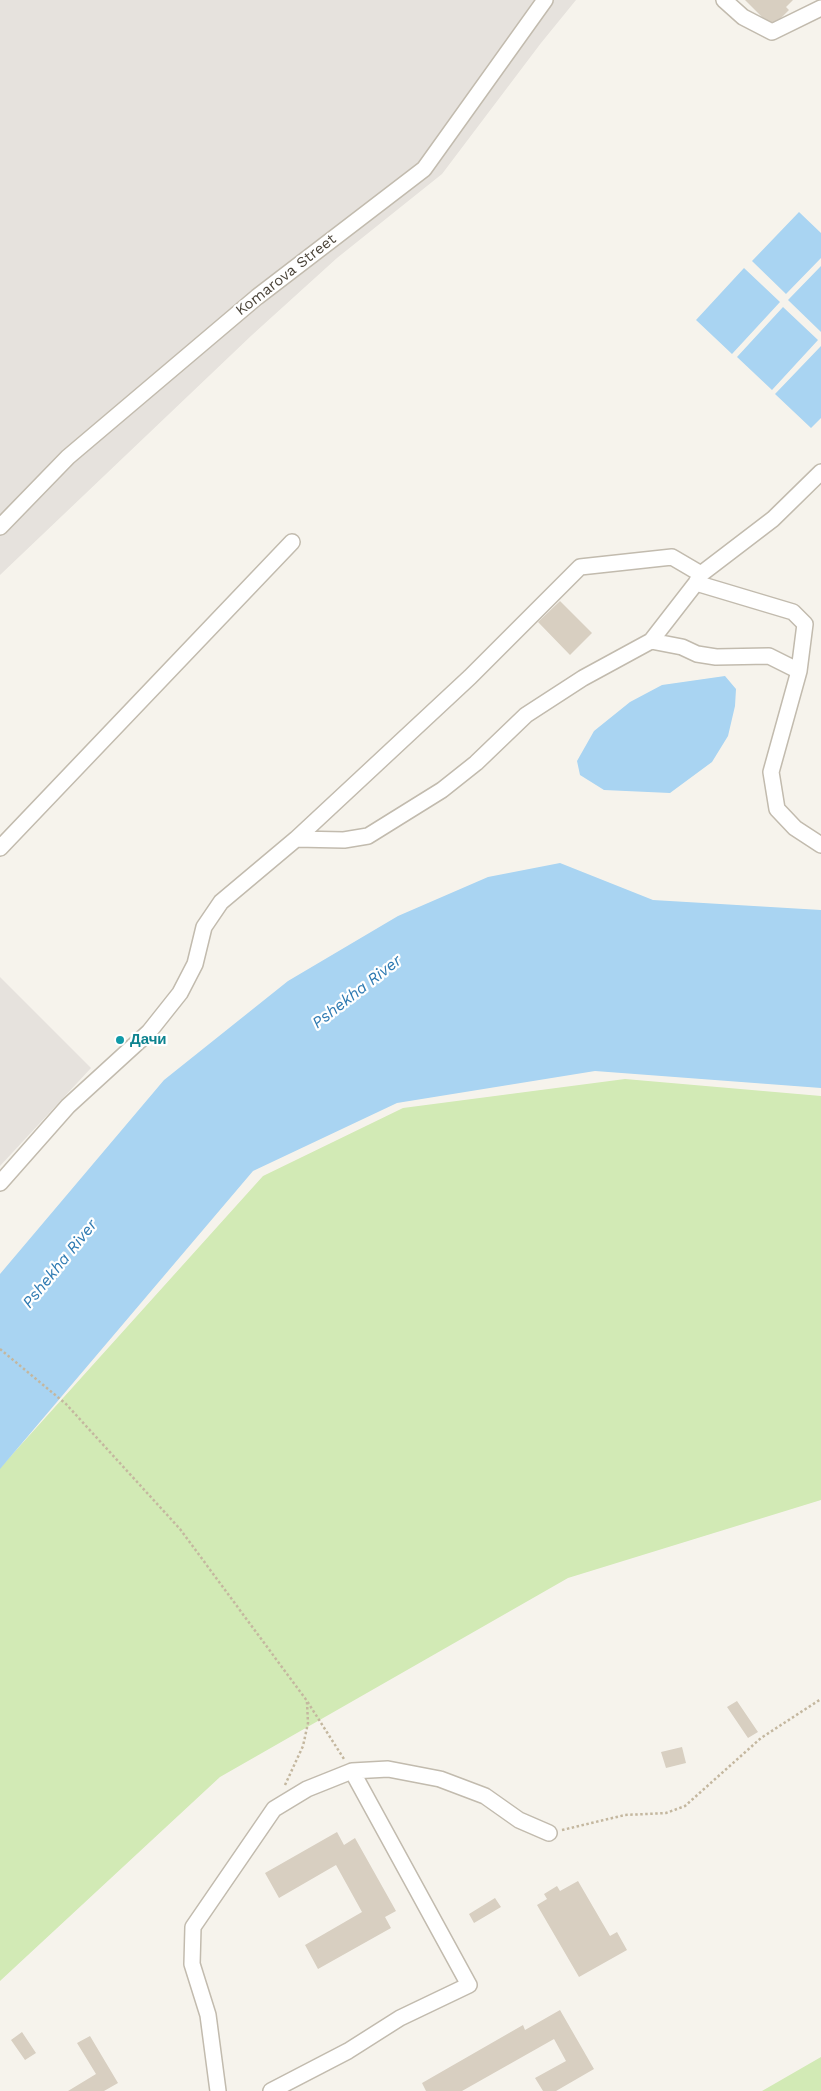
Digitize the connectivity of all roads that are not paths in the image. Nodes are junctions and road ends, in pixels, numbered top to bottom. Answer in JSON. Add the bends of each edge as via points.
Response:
{"nodes":[{"id":1,"x":545,"y":0,"type":"edge"},
{"id":2,"x":724,"y":0,"type":"edge"},
{"id":3,"x":821,"y":8,"type":"edge"},
{"id":4,"x":821,"y":472,"type":"edge"},
{"id":5,"x":0,"y":527,"type":"edge"},
{"id":6,"x":292,"y":542,"type":"dead end"},
{"id":7,"x":699,"y":578,"type":"junction"},
{"id":8,"x":651,"y":642,"type":"junction"},
{"id":9,"x":799,"y":671,"type":"junction"},
{"id":10,"x":296,"y":839,"type":"junction"},
{"id":11,"x":821,"y":845,"type":"edge"},
{"id":12,"x":0,"y":848,"type":"edge"},
{"id":13,"x":0,"y":1183,"type":"edge"},
{"id":14,"x":352,"y":1771,"type":"junction"},
{"id":15,"x":549,"y":1833,"type":"road end"},
{"id":16,"x":218,"y":2091,"type":"edge"},
{"id":17,"x":271,"y":2091,"type":"edge"}],
"edges":[{"from":1,"to":5,"type":"lane","name":"Komarova Street","via":[[424,169],[257,297],[68,457]]},
{"from":2,"to":3,"type":"lane","via":[[744,17],[772,32]]},
{"from":4,"to":7,"type":"lane","via":[[773,519]]},
{"from":6,"to":12,"type":"lane"},
{"from":7,"to":8,"type":"lane"},
{"from":7,"to":9,"type":"lane","via":[[793,612],[805,624]]},
{"from":7,"to":10,"type":"lane","via":[[672,557],[580,567],[463,683]]},
{"from":8,"to":9,"type":"lane","via":[[716,657],[769,656]]},
{"from":8,"to":10,"type":"lane","via":[[583,678],[526,716],[442,790],[368,836],[344,840]]},
{"from":9,"to":11,"type":"lane","via":[[771,772],[777,809],[795,828]]},
{"from":10,"to":13,"type":"lane","via":[[221,902],[204,927],[194,964],[180,992],[149,1032],[68,1106]]},
{"from":14,"to":15,"type":"lane","via":[[388,1769],[440,1779],[485,1796],[519,1820]]},
{"from":14,"to":16,"type":"lane","via":[[307,1789],[274,1809],[193,1927],[192,1964],[208,2015]]},
{"from":14,"to":17,"type":"lane","via":[[469,1985],[400,2018],[348,2052]]}]}
